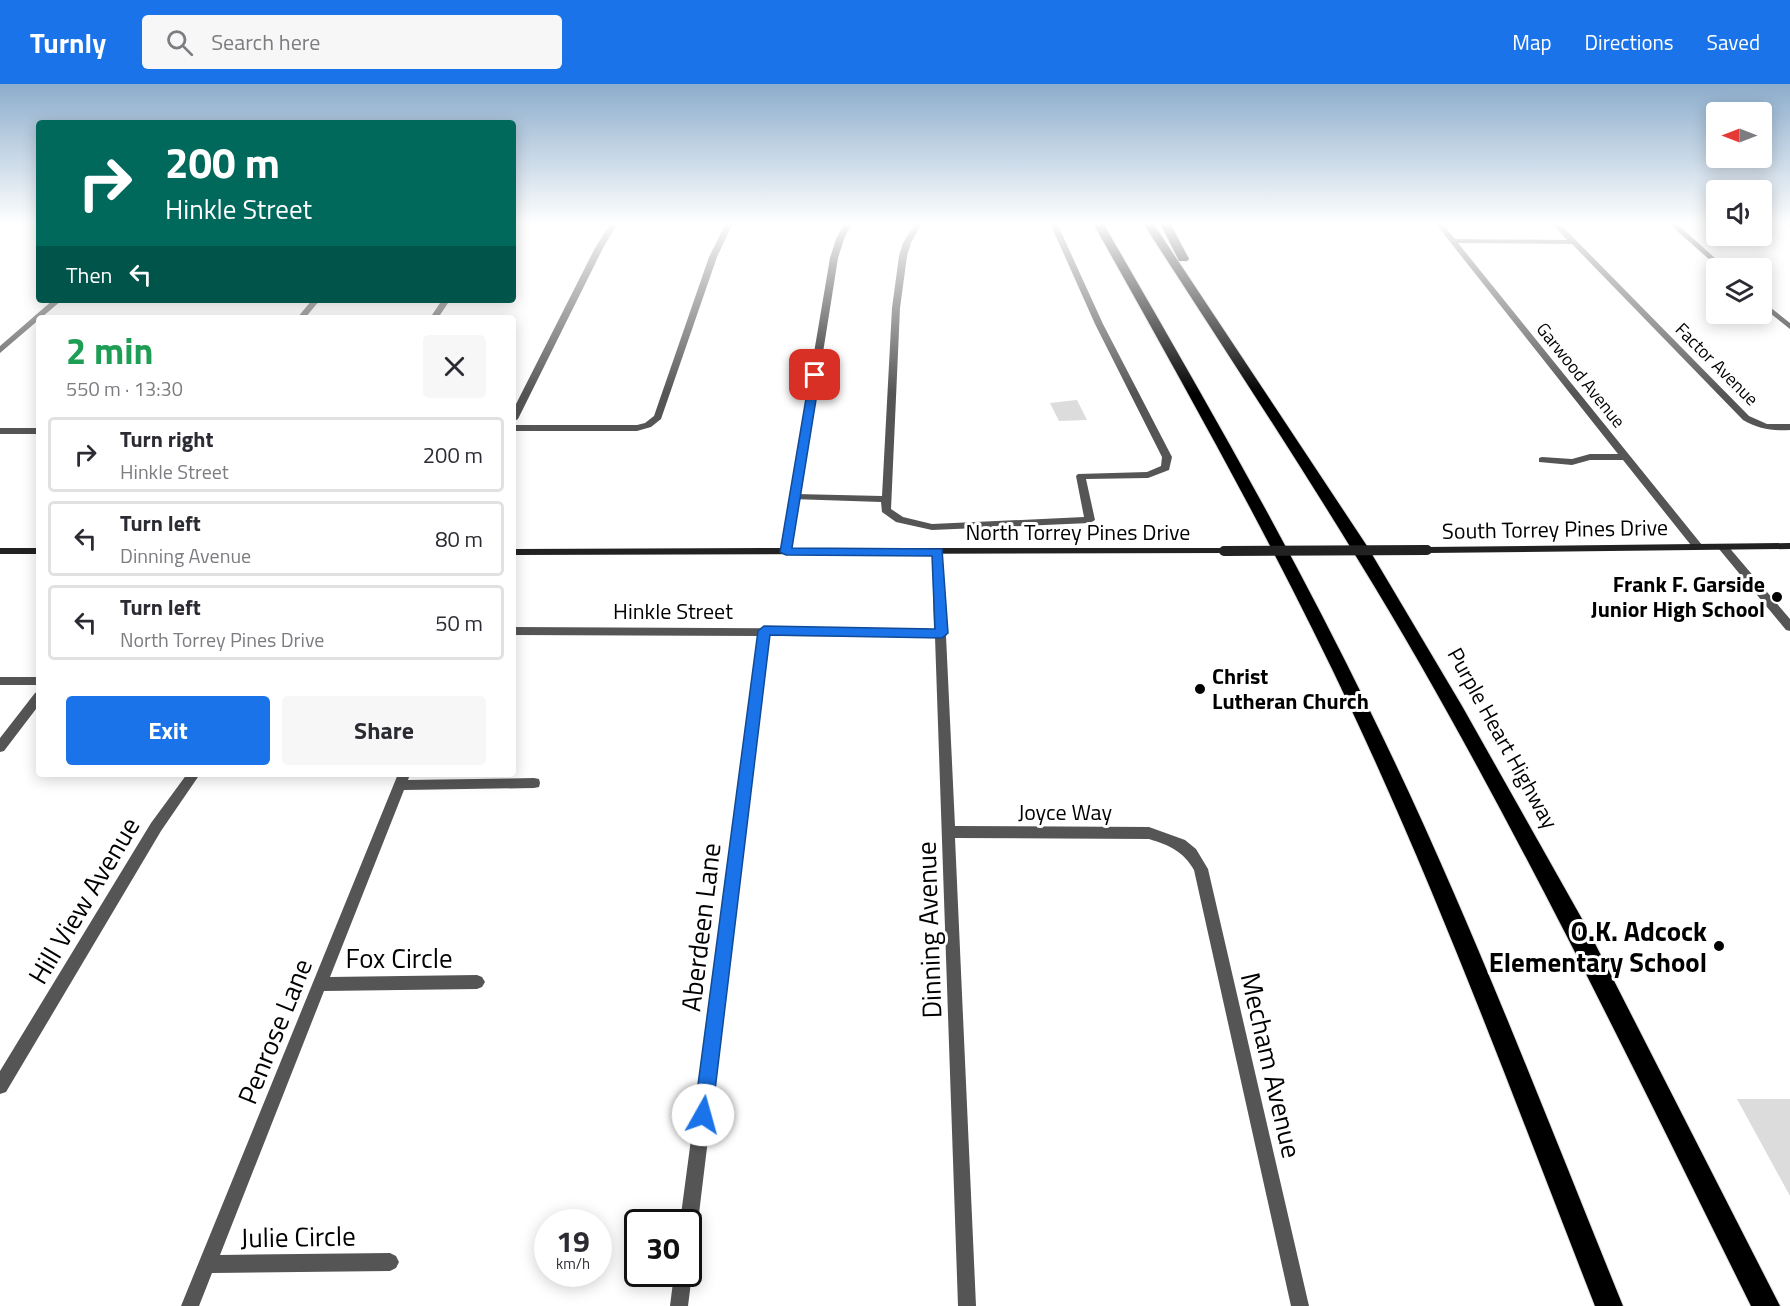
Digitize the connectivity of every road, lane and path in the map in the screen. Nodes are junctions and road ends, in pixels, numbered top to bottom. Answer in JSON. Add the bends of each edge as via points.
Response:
{"nodes":[{"id":1,"x":583,"y":280,"type":"edge"},
{"id":2,"x":705,"y":280,"type":"edge"},
{"id":3,"x":830,"y":280,"type":"edge"},
{"id":4,"x":900,"y":280,"type":"edge"},
{"id":5,"x":1079,"y":280,"type":"edge"},
{"id":6,"x":1129,"y":280,"type":"edge"},
{"id":7,"x":1186,"y":280,"type":"edge"},
{"id":8,"x":1194,"y":280,"type":"edge"},
{"id":9,"x":1484,"y":280,"type":"edge"},
{"id":10,"x":1611,"y":280,"type":"edge"},
{"id":11,"x":55,"y":303,"type":"edge"},
{"id":12,"x":314,"y":303,"type":"edge"},
{"id":13,"x":1772,"y":311,"type":"edge"},
{"id":14,"x":41,"y":315,"type":"edge"},
{"id":15,"x":304,"y":315,"type":"edge"},
{"id":16,"x":36,"y":319,"type":"edge"},
{"id":17,"x":1790,"y":327,"type":"edge"},
{"id":18,"x":1225,"y":340,"type":"junction"},
{"id":19,"x":0,"y":350,"type":"edge"},
{"id":20,"x":516,"y":413,"type":"edge"},
{"id":21,"x":1790,"y":427,"type":"edge"},
{"id":22,"x":516,"y":428,"type":"edge"},
{"id":23,"x":0,"y":431,"type":"edge"},
{"id":24,"x":36,"y":431,"type":"edge"},
{"id":25,"x":1626,"y":457,"type":"junction"},
{"id":26,"x":1542,"y":460,"type":"dead end"},
{"id":27,"x":796,"y":493,"type":"junction"},
{"id":28,"x":886,"y":495,"type":"junction"},
{"id":29,"x":1790,"y":546,"type":"edge"},
{"id":30,"x":1698,"y":547,"type":"junction"},
{"id":31,"x":1723,"y":547,"type":"junction"},
{"id":32,"x":1320,"y":550,"type":"joint"},
{"id":33,"x":0,"y":551,"type":"edge"},
{"id":34,"x":36,"y":551,"type":"edge"},
{"id":35,"x":516,"y":552,"type":"edge"},
{"id":36,"x":786,"y":552,"type":"junction"},
{"id":37,"x":937,"y":552,"type":"junction"},
{"id":38,"x":1790,"y":627,"type":"edge"},
{"id":39,"x":516,"y":631,"type":"edge"},
{"id":40,"x":764,"y":631,"type":"junction"},
{"id":41,"x":942,"y":633,"type":"junction"},
{"id":42,"x":0,"y":681,"type":"edge"},
{"id":43,"x":36,"y":681,"type":"edge"},
{"id":44,"x":36,"y":700,"type":"edge"},
{"id":45,"x":0,"y":747,"type":"edge"},
{"id":46,"x":192,"y":777,"type":"edge"},
{"id":47,"x":402,"y":780,"type":"edge"},
{"id":48,"x":534,"y":783,"type":"dead end"},
{"id":49,"x":950,"y":832,"type":"junction"},
{"id":50,"x":1180,"y":842,"type":"joint"},
{"id":51,"x":477,"y":982,"type":"dead end"},
{"id":52,"x":321,"y":984,"type":"junction"},
{"id":53,"x":0,"y":1086,"type":"edge"},
{"id":54,"x":691,"y":1209,"type":"edge"},
{"id":55,"x":1581,"y":1234,"type":"junction"},
{"id":56,"x":390,"y":1262,"type":"dead end"},
{"id":57,"x":207,"y":1264,"type":"junction"},
{"id":58,"x":681,"y":1287,"type":"edge"},
{"id":59,"x":1765,"y":1304,"type":"edge"},
{"id":60,"x":190,"y":1306,"type":"edge"},
{"id":61,"x":679,"y":1306,"type":"edge"},
{"id":62,"x":967,"y":1306,"type":"edge"},
{"id":63,"x":1300,"y":1306,"type":"edge"},
{"id":64,"x":1609,"y":1306,"type":"edge"},
{"id":65,"x":1615,"y":1306,"type":"edge"}],
"edges":[{"from":1,"to":20,"type":"street"},
{"from":2,"to":22,"type":"street","via":[[658,417],[637,428]]},
{"from":3,"to":27,"type":"main road"},
{"from":4,"to":28,"type":"street"},
{"from":5,"to":28,"type":"street","via":[[1167,457],[1166,468],[1148,475],[1081,476],[1090,520],[932,527],[900,520],[886,510]]},
{"from":6,"to":55,"type":"highway","via":[[1258,505],[1357,701],[1459,930]]},
{"from":7,"to":18,"type":"highway","name":"Purple Heart Highway"},
{"from":8,"to":18,"type":"highway"},
{"from":9,"to":25,"type":"street","name":"Garwood Avenue"},
{"from":10,"to":21,"type":"street","name":"Factor Avenue","via":[[1756,425]]},
{"from":11,"to":14,"type":"street"},
{"from":12,"to":15,"type":"street"},
{"from":13,"to":17,"type":"main road"},
{"from":16,"to":19,"type":"street"},
{"from":18,"to":59,"type":"highway","name":"Purple Heart Highway","via":[[1361,550],[1456,711],[1588,952]]},
{"from":23,"to":24,"type":"street"},
{"from":25,"to":26,"type":"street","via":[[1590,457],[1572,462]]},
{"from":25,"to":30,"type":"street","name":"Garwood Avenue"},
{"from":27,"to":28,"type":"street"},
{"from":27,"to":36,"type":"main road"},
{"from":29,"to":31,"type":"main road","name":"South Torrey Pines Drive"},
{"from":30,"to":31,"type":"main road","name":"South Torrey Pines Drive"},
{"from":30,"to":32,"type":"main road","name":"South Torrey Pines Drive","bridge":true},
{"from":31,"to":38,"type":"street"},
{"from":32,"to":37,"type":"main road","name":"North Torrey Pines Drive","bridge":true},
{"from":33,"to":34,"type":"main road"},
{"from":35,"to":36,"type":"main road","name":"North Torrey Pines Drive"},
{"from":36,"to":37,"type":"main road","name":"North Torrey Pines Drive"},
{"from":37,"to":41,"type":"street","name":"Dinning Avenue"},
{"from":39,"to":40,"type":"street","name":"Hinkle Street"},
{"from":40,"to":41,"type":"street","name":"Hinkle Street"},
{"from":40,"to":54,"type":"street","name":"Aberdeen Lane"},
{"from":41,"to":49,"type":"street","name":"Dinning Avenue"},
{"from":42,"to":43,"type":"street"},
{"from":44,"to":45,"type":"street"},
{"from":46,"to":53,"type":"street","name":"Hill View Avenue","via":[[156,827]]},
{"from":47,"to":48,"type":"street"},
{"from":47,"to":52,"type":"street","name":"Penrose Lane"},
{"from":49,"to":50,"type":"street","name":"Joyce Way","via":[[1149,833]]},
{"from":49,"to":62,"type":"street","name":"Dinning Avenue"},
{"from":50,"to":63,"type":"street","name":"Mecham Avenue","via":[[1201,869]]},
{"from":51,"to":52,"type":"street","name":"Fox Circle"},
{"from":52,"to":57,"type":"street","name":"Penrose Lane"},
{"from":55,"to":64,"type":"highway"},
{"from":55,"to":65,"type":"highway"},
{"from":56,"to":57,"type":"street","name":"Julie Circle"},
{"from":57,"to":60,"type":"street","name":"Penrose Lane"},
{"from":58,"to":61,"type":"street"}]}
